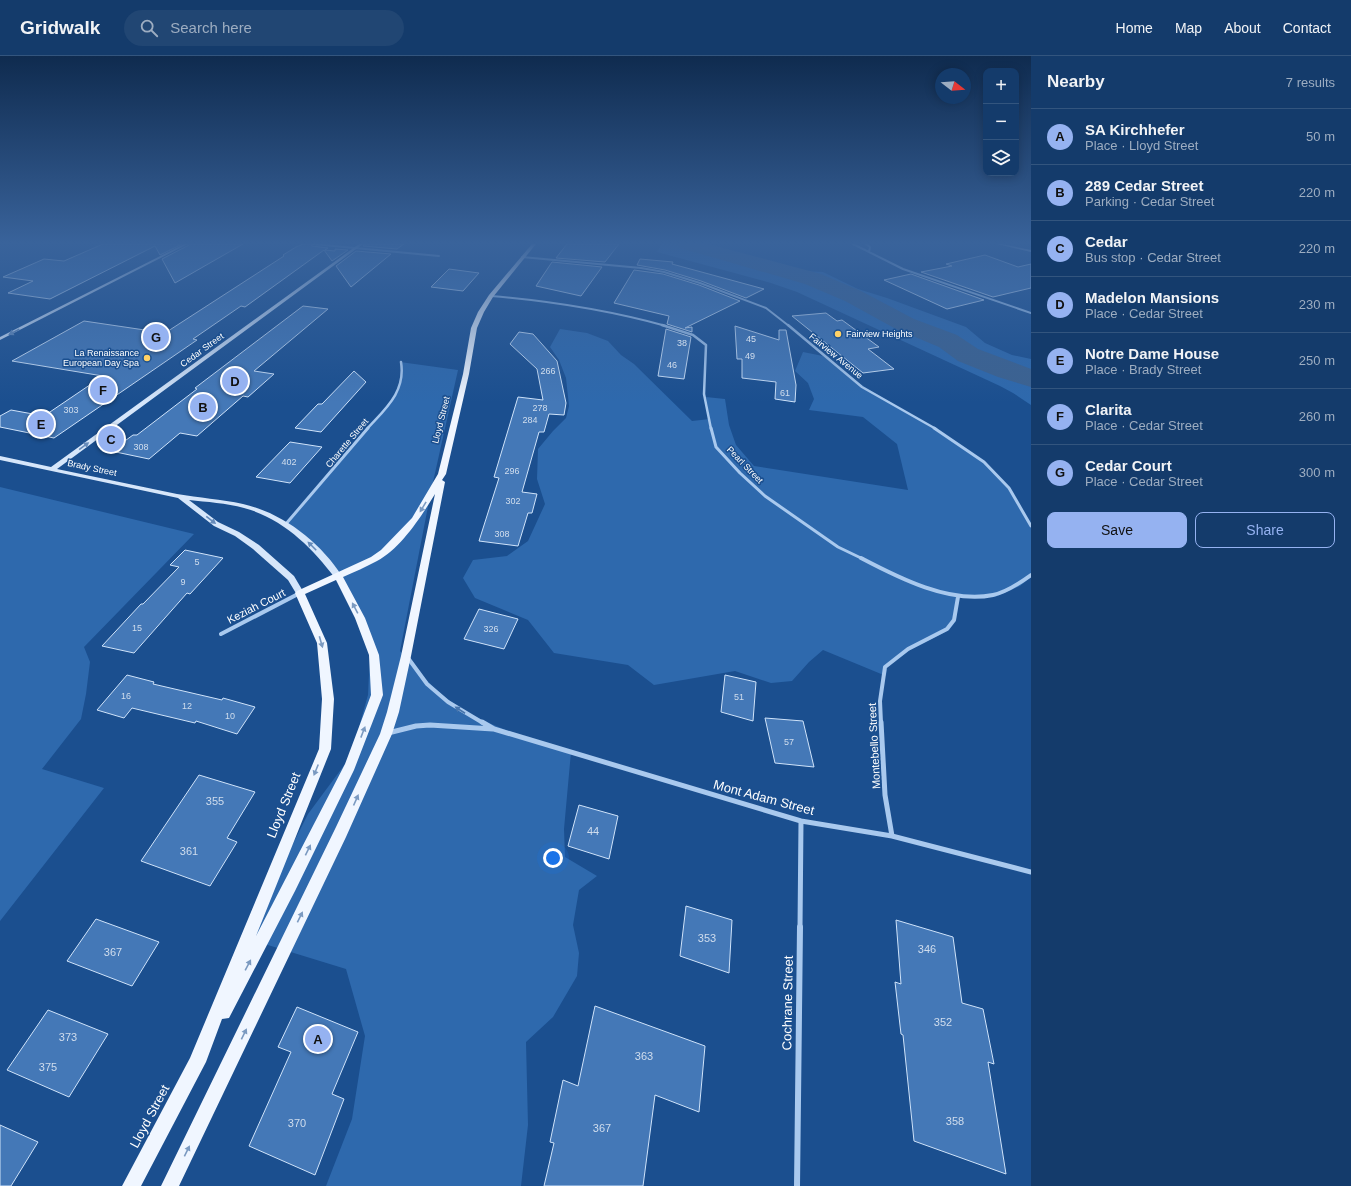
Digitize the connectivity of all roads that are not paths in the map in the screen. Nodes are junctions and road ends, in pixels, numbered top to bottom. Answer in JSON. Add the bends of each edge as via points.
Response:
{"nodes":[{"id":1,"x":491,"y":296,"type":"edge"},
{"id":2,"x":83,"y":297,"type":"edge"},
{"id":3,"x":288,"y":297,"type":"edge"},
{"id":4,"x":499,"y":297,"type":"edge"},
{"id":5,"x":736,"y":297,"type":"edge"},
{"id":6,"x":983,"y":297,"type":"edge"},
{"id":7,"x":1031,"y":313,"type":"edge"},
{"id":8,"x":0,"y":339,"type":"edge"},
{"id":9,"x":401,"y":362,"type":"dead end"},
{"id":10,"x":0,"y":458,"type":"edge"},
{"id":11,"x":53,"y":469,"type":"junction"},
{"id":12,"x":442,"y":474,"type":"junction"},
{"id":13,"x":181,"y":496,"type":"junction"},
{"id":14,"x":285,"y":525,"type":"junction"},
{"id":15,"x":1031,"y":526,"type":"edge"},
{"id":16,"x":1031,"y":575,"type":"edge"},
{"id":17,"x":338,"y":576,"type":"junction"},
{"id":18,"x":300,"y":593,"type":"junction"},
{"id":19,"x":958,"y":597,"type":"junction"},
{"id":20,"x":221,"y":634,"type":"dead end"},
{"id":21,"x":406,"y":656,"type":"junction"},
{"id":22,"x":494,"y":729,"type":"junction"},
{"id":23,"x":386,"y":734,"type":"junction"},
{"id":24,"x":801,"y":821,"type":"junction"},
{"id":25,"x":892,"y":836,"type":"junction"},
{"id":26,"x":1031,"y":872,"type":"edge"},
{"id":27,"x":197,"y":1061,"type":"junction"},
{"id":28,"x":131,"y":1186,"type":"edge"},
{"id":29,"x":170,"y":1186,"type":"edge"},
{"id":30,"x":797,"y":1186,"type":"edge"}],
"edges":[{"from":1,"to":12,"type":"main road","name":"Lloyd Street","via":[[474,328],[466,374]]},
{"from":2,"to":8,"type":"street","one_way":true},
{"from":11,"to":3,"type":"street","name":"Cedar Street","one_way":true},
{"from":4,"to":19,"type":"street","name":"Pearl Street","via":[[564,303],[619,313],[678,330],[703,341],[706,345],[704,394],[713,437],[716,447],[740,473],[765,496],[838,547],[935,591]]},
{"from":5,"to":15,"type":"street","name":"Fairview Avenue","via":[[766,308],[862,387],[940,432],[984,462],[1009,488]]},
{"from":6,"to":7,"type":"street"},
{"from":9,"to":14,"type":"street","name":"Charette Street","via":[[402,386],[391,402]]},
{"from":10,"to":11,"type":"street","name":"Brady Street"},
{"from":11,"to":13,"type":"street","name":"Brady Street"},
{"from":12,"to":17,"type":"main road","name":"Lloyd Street","one_way":true,"via":[[415,520],[384,552]]},
{"from":12,"to":21,"type":"main road"},
{"from":13,"to":14,"type":"street","name":"Brady Street","via":[[242,505],[266,513]]},
{"from":13,"to":18,"type":"street","name":"Brady Street","one_way":true,"via":[[216,524],[256,547],[291,578]]},
{"from":17,"to":14,"type":"street","name":"Brady Street","one_way":true,"via":[[327,560]]},
{"from":16,"to":19,"type":"street","name":"Pearl Street","via":[[994,595]]},
{"from":17,"to":18,"type":"main road","name":"Lloyd Street"},
{"from":27,"to":17,"type":"main road","name":"Lloyd Street","one_way":true,"via":[[350,766],[377,695],[374,654],[360,618]]},
{"from":18,"to":20,"type":"street","name":"Keziah Court"},
{"from":18,"to":27,"type":"main road","name":"Lloyd Street","one_way":true,"via":[[322,643],[328,698],[325,749]]},
{"from":19,"to":25,"type":"street","name":"Montebello Street","via":[[954,620],[947,629],[908,649],[885,666],[880,701],[885,794]]},
{"from":22,"to":21,"type":"street","name":"Mont Adam Street","one_way":true,"via":[[448,702],[428,684]]},
{"from":21,"to":23,"type":"main road"},
{"from":22,"to":23,"type":"street","name":"Mont Adam Street","via":[[430,725]]},
{"from":22,"to":24,"type":"street","name":"Mont Adam Street"},
{"from":29,"to":23,"type":"main road","one_way":true},
{"from":24,"to":25,"type":"street","name":"Mont Adam Street"},
{"from":24,"to":30,"type":"street","name":"Cochrane Street"},
{"from":25,"to":26,"type":"street","name":"Mont Adam Street"},
{"from":27,"to":28,"type":"main road","name":"Lloyd Street"}]}
